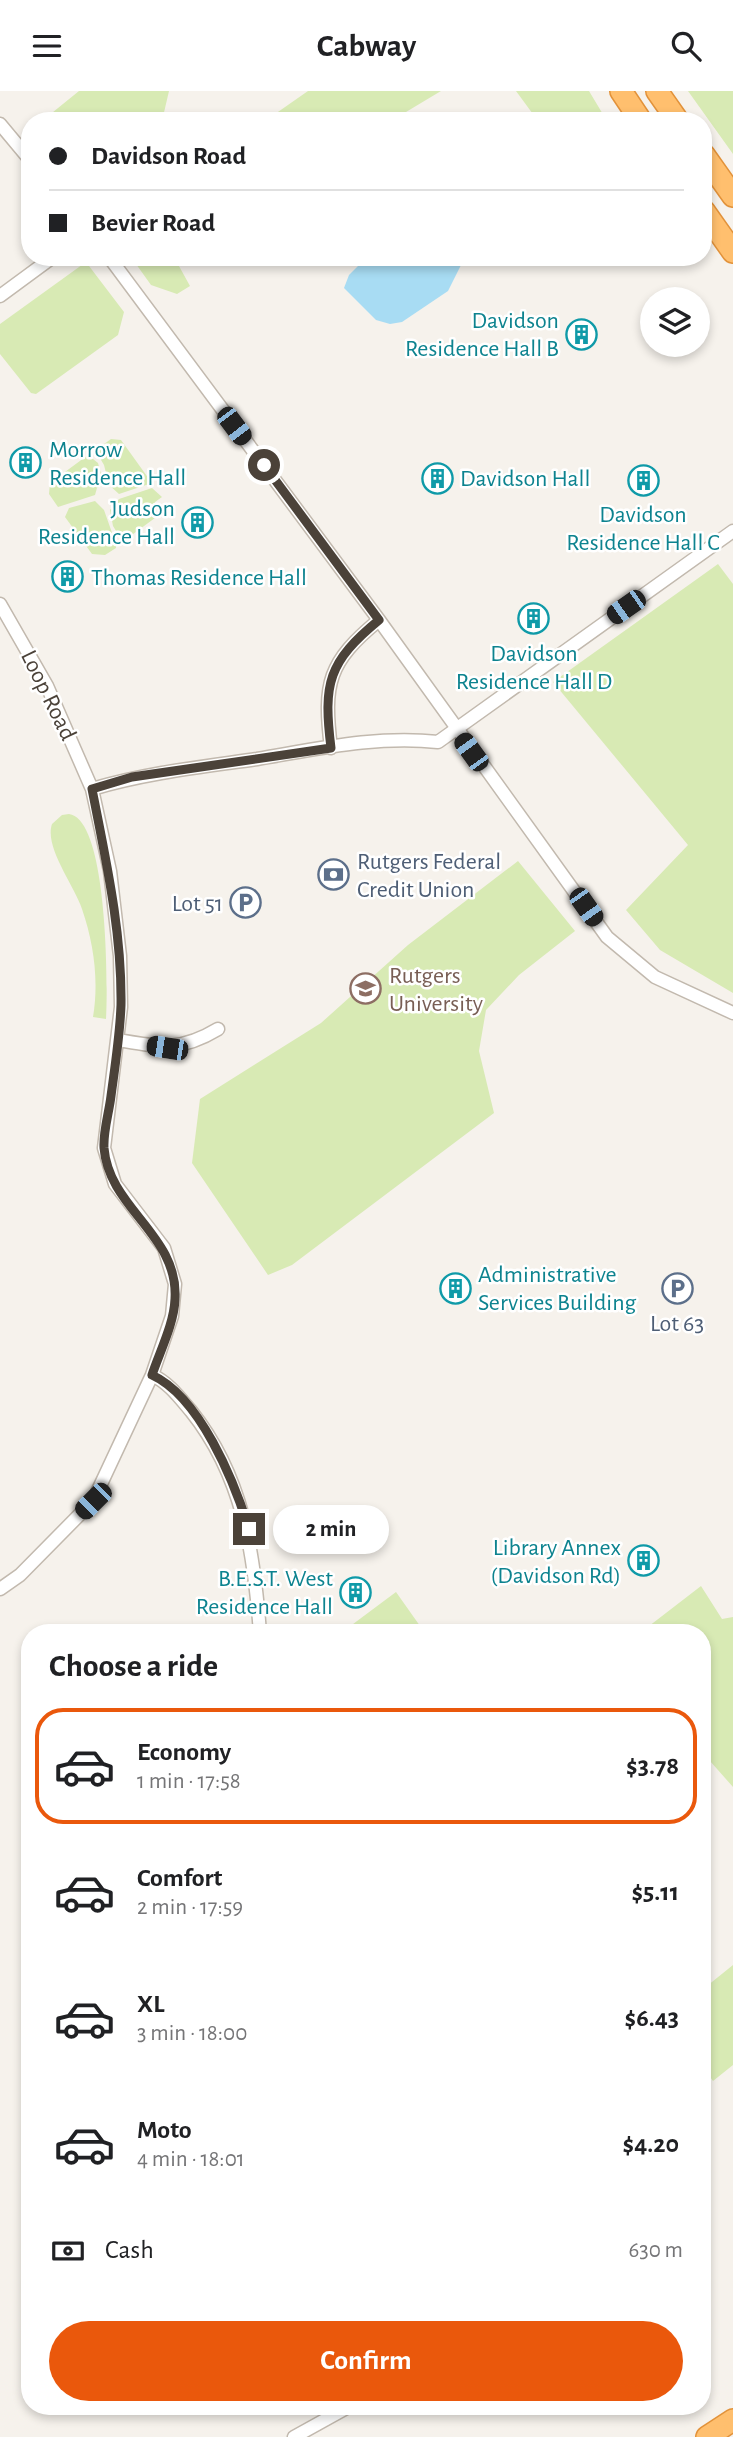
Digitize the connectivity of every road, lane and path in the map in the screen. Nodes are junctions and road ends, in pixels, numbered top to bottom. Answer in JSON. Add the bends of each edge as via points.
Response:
{"nodes":[{"id":1,"x":621,"y":91,"type":"edge"},
{"id":2,"x":656,"y":91,"type":"edge"},
{"id":3,"x":635,"y":112,"type":"edge"},
{"id":4,"x":671,"y":112,"type":"edge"},
{"id":5,"x":0,"y":124,"type":"edge"},
{"id":6,"x":21,"y":149,"type":"edge"},
{"id":7,"x":712,"y":166,"type":"edge"},
{"id":8,"x":733,"y":195,"type":"edge"},
{"id":9,"x":712,"y":222,"type":"edge"},
{"id":10,"x":733,"y":252,"type":"edge"},
{"id":11,"x":41,"y":266,"type":"edge"},
{"id":12,"x":116,"y":266,"type":"edge"},
{"id":13,"x":0,"y":296,"type":"edge"},
{"id":14,"x":733,"y":531,"type":"edge"},
{"id":15,"x":0,"y":604,"type":"edge"},
{"id":16,"x":379,"y":620,"type":"junction"},
{"id":17,"x":455,"y":730,"type":"junction"},
{"id":18,"x":331,"y":748,"type":"junction"},
{"id":19,"x":92,"y":789,"type":"junction"},
{"id":20,"x":733,"y":1013,"type":"edge"},
{"id":21,"x":218,"y":1029,"type":"dead end"},
{"id":22,"x":118,"y":1040,"type":"junction"},
{"id":23,"x":152,"y":1375,"type":"junction"},
{"id":24,"x":0,"y":1589,"type":"edge"},
{"id":25,"x":259,"y":1624,"type":"edge"},
{"id":26,"x":334,"y":2415,"type":"edge"},
{"id":27,"x":733,"y":2420,"type":"edge"},
{"id":28,"x":294,"y":2437,"type":"edge"},
{"id":29,"x":707,"y":2437,"type":"edge"}],
"edges":[{"from":1,"to":3,"type":"highway"},
{"from":2,"to":4,"type":"highway"},
{"from":5,"to":6,"type":"street"},
{"from":7,"to":8,"type":"highway"},
{"from":9,"to":10,"type":"highway"},
{"from":11,"to":13,"type":"street"},
{"from":12,"to":16,"type":"street"},
{"from":14,"to":17,"type":"street"},
{"from":15,"to":19,"type":"street","name":"Loop Road","via":[[47,686]]},
{"from":16,"to":17,"type":"street"},
{"from":16,"to":18,"type":"street","via":[[343,652],[330,677]]},
{"from":17,"to":18,"type":"street","via":[[438,742],[405,738]]},
{"from":17,"to":20,"type":"street","via":[[607,937],[656,977]]},
{"from":18,"to":19,"type":"street","via":[[132,777]]},
{"from":19,"to":22,"type":"street","name":"Loop Road","via":[[117,916]]},
{"from":21,"to":22,"type":"street","via":[[167,1048]]},
{"from":22,"to":23,"type":"street","name":"Loop Road","via":[[105,1131],[107,1166],[126,1201],[164,1248],[176,1284],[172,1316]]},
{"from":23,"to":24,"type":"street","name":"Loop Road","via":[[93,1501],[20,1575]]},
{"from":23,"to":25,"type":"street","via":[[165,1381],[192,1413],[230,1473],[249,1529]]},
{"from":26,"to":28,"type":"street"},
{"from":27,"to":29,"type":"highway"}]}
